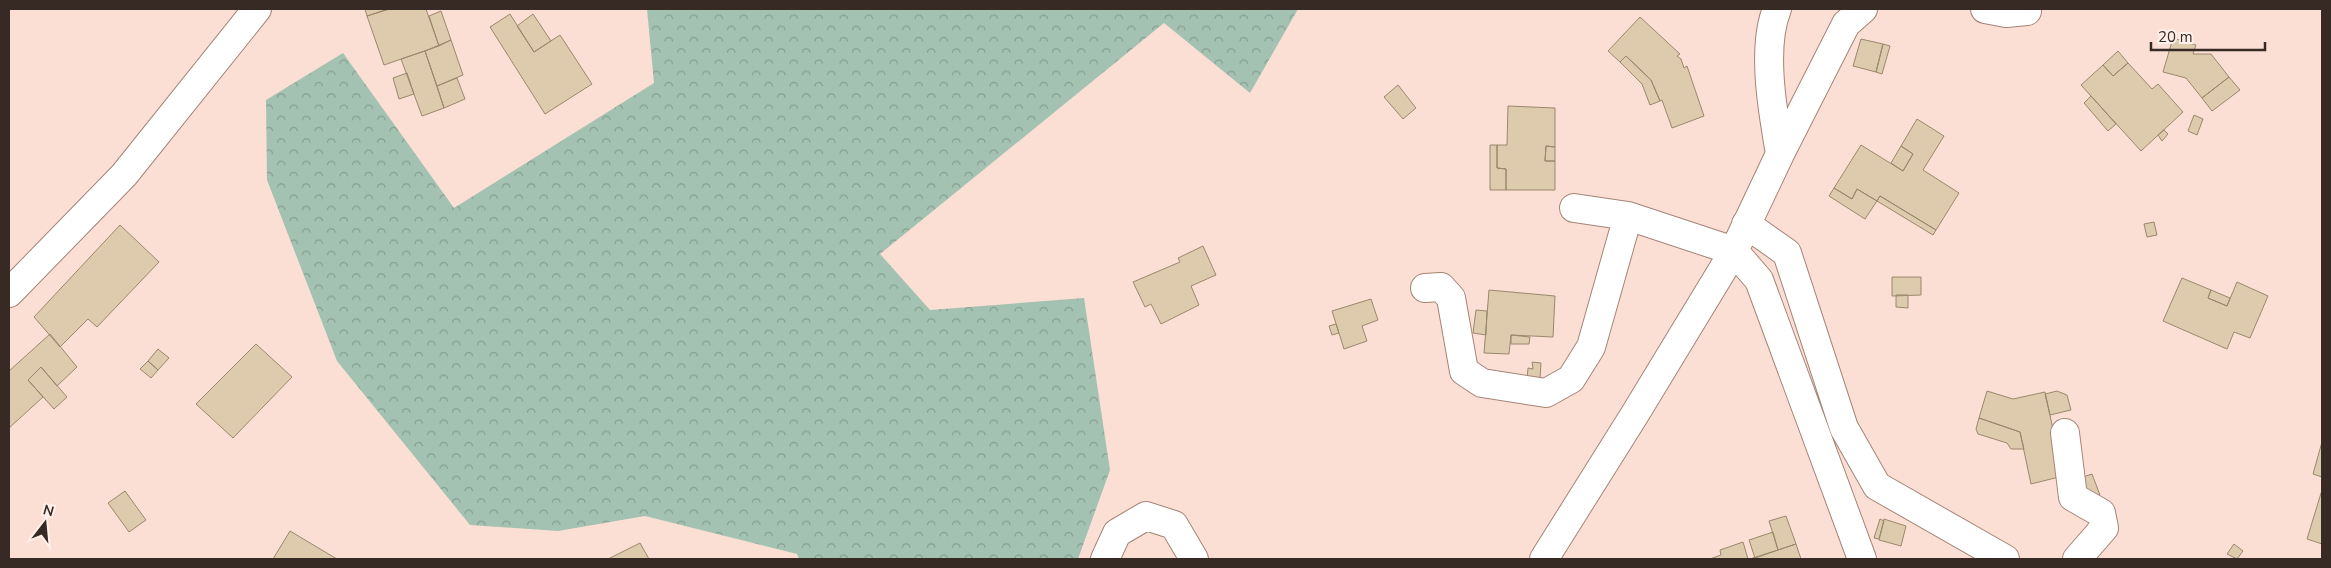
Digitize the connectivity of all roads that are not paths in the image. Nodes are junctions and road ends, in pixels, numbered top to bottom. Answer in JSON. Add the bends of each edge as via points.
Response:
{"nodes":[{"id":1,"x":257,"y":9,"type":"edge"},
{"id":2,"x":1777,"y":9,"type":"edge"},
{"id":3,"x":1863,"y":9,"type":"edge"},
{"id":4,"x":1985,"y":9,"type":"edge"},
{"id":5,"x":2027,"y":9,"type":"edge"},
{"id":6,"x":1780,"y":154,"type":"junction"},
{"id":7,"x":1574,"y":208,"type":"dead end"},
{"id":8,"x":1628,"y":216,"type":"junction"},
{"id":9,"x":1746,"y":224,"type":"junction"},
{"id":10,"x":1734,"y":251,"type":"junction"},
{"id":11,"x":1425,"y":288,"type":"dead end"},
{"id":12,"x":9,"y":293,"type":"edge"},
{"id":13,"x":2065,"y":433,"type":"dead end"},
{"id":14,"x":1106,"y":559,"type":"edge"},
{"id":15,"x":1194,"y":559,"type":"edge"},
{"id":16,"x":1544,"y":559,"type":"edge"},
{"id":17,"x":1862,"y":559,"type":"edge"},
{"id":18,"x":2005,"y":559,"type":"edge"},
{"id":19,"x":2077,"y":559,"type":"edge"}],
"edges":[{"from":1,"to":12,"type":"lane","via":[[124,175]]},
{"from":2,"to":6,"type":"lane","via":[[1768,59],[1772,111]]},
{"from":3,"to":6,"type":"lane","via":[[1846,24]]},
{"from":4,"to":5,"type":"lane","via":[[2006,13],[2027,12]]},
{"from":6,"to":9,"type":"lane"},
{"from":7,"to":8,"type":"lane"},
{"from":8,"to":10,"type":"lane"},
{"from":8,"to":11,"type":"lane","via":[[1590,347],[1571,379],[1546,393],[1482,384],[1464,371],[1452,298],[1441,287]]},
{"from":9,"to":10,"type":"lane"},
{"from":9,"to":18,"type":"lane","via":[[1787,253],[1844,428],[1877,486]]},
{"from":10,"to":16,"type":"lane"},
{"from":10,"to":17,"type":"lane","via":[[1759,280]]},
{"from":13,"to":19,"type":"lane","via":[[2073,497],[2101,514],[2104,528]]},
{"from":14,"to":15,"type":"lane","via":[[1117,532],[1146,516],[1174,524]]}]}
